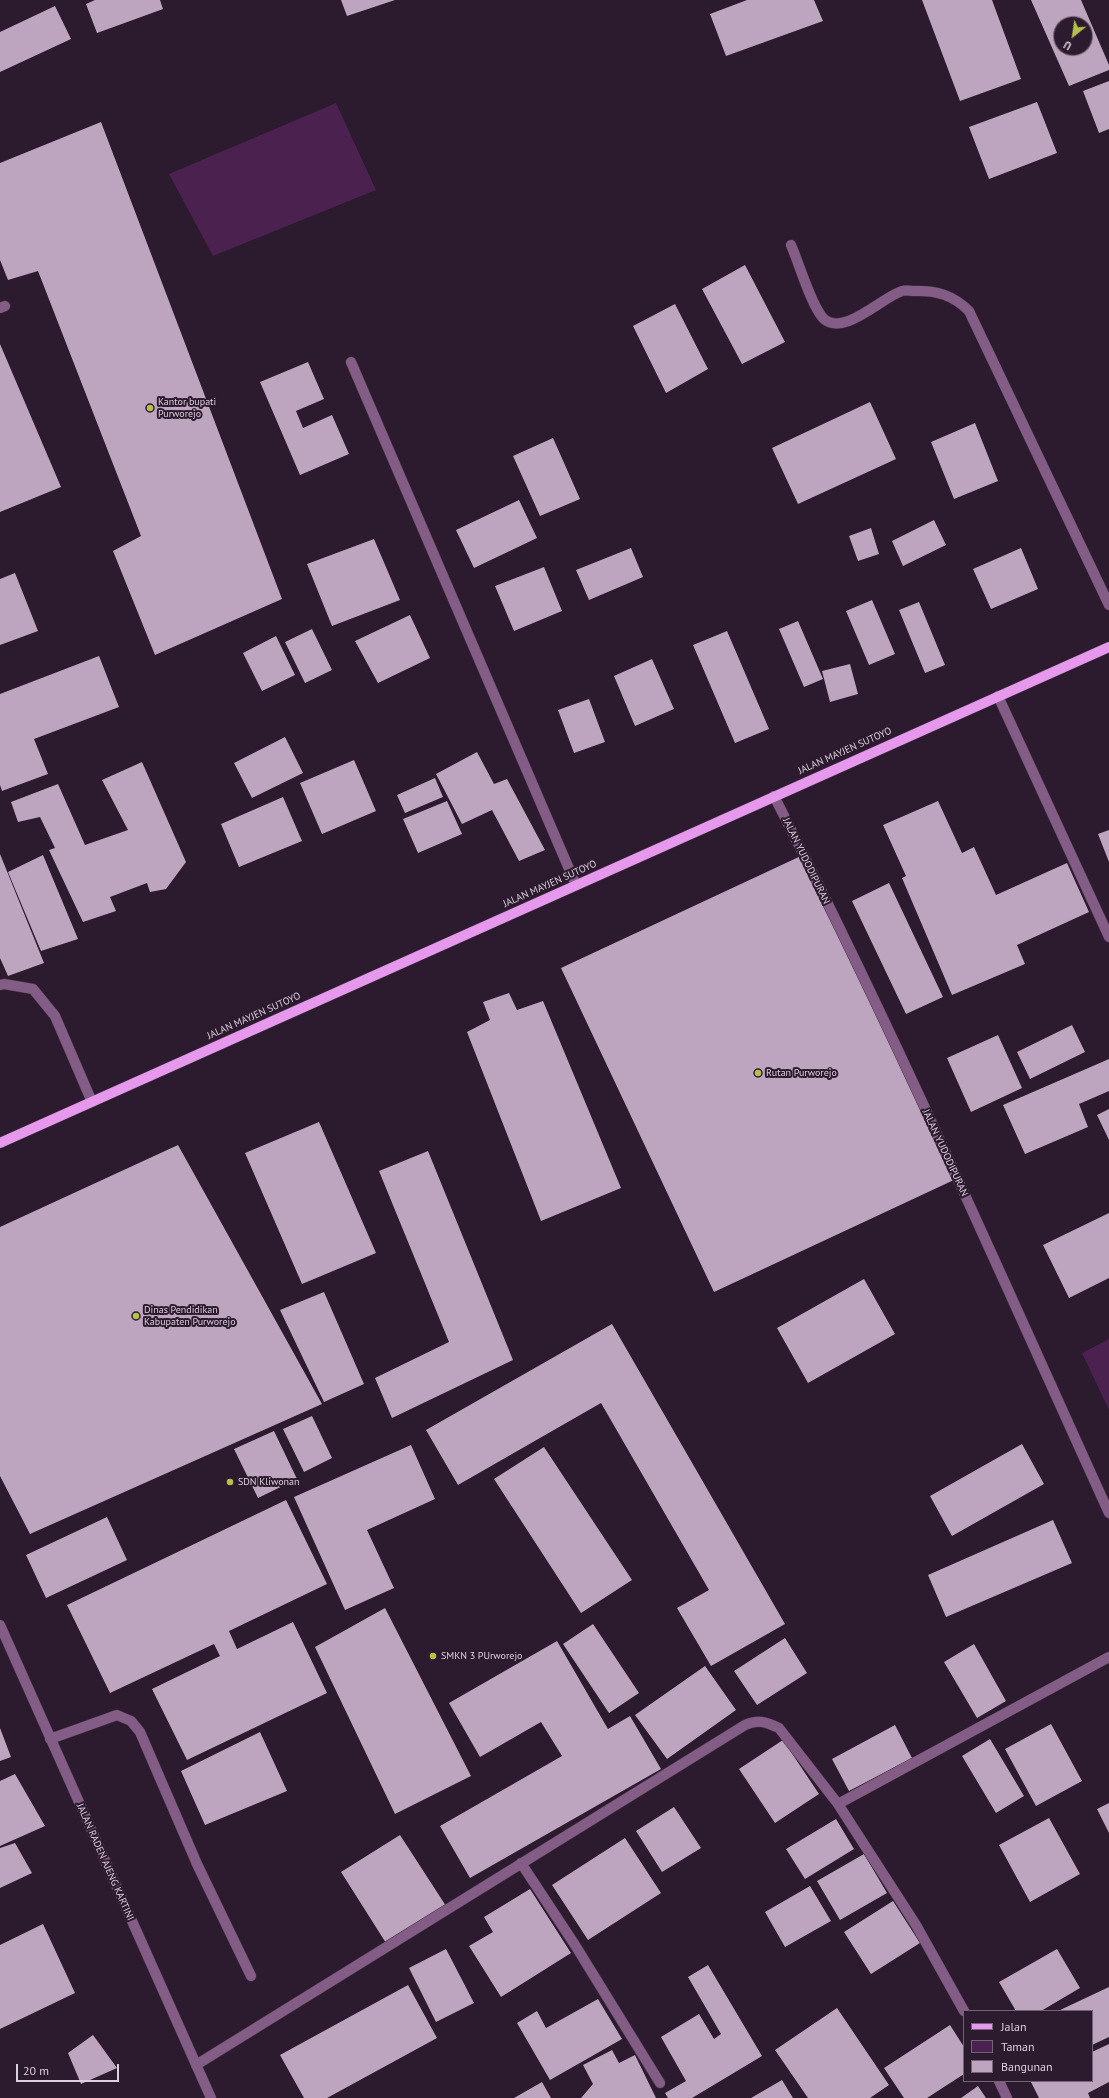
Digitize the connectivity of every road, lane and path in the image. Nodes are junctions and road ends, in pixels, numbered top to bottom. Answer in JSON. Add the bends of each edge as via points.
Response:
{"nodes":[{"id":1,"x":791,"y":245,"type":"dead end"},
{"id":2,"x":351,"y":362,"type":"dead end"},
{"id":3,"x":1109,"y":605,"type":"edge"},
{"id":4,"x":1109,"y":646,"type":"edge"},
{"id":5,"x":998,"y":696,"type":"junction"},
{"id":6,"x":774,"y":796,"type":"junction"},
{"id":7,"x":576,"y":885,"type":"junction"},
{"id":8,"x":1109,"y":937,"type":"edge"},
{"id":9,"x":0,"y":985,"type":"edge"},
{"id":10,"x":92,"y":1102,"type":"junction"},
{"id":11,"x":0,"y":1143,"type":"edge"},
{"id":12,"x":1109,"y":1513,"type":"edge"},
{"id":13,"x":0,"y":1626,"type":"edge"},
{"id":14,"x":1109,"y":1657,"type":"edge"},
{"id":15,"x":50,"y":1739,"type":"junction"},
{"id":16,"x":838,"y":1804,"type":"junction"},
{"id":17,"x":521,"y":1864,"type":"junction"},
{"id":18,"x":251,"y":1976,"type":"dead end"},
{"id":19,"x":963,"y":2010,"type":"edge"},
{"id":20,"x":196,"y":2065,"type":"junction"},
{"id":21,"x":999,"y":2082,"type":"edge"},
{"id":22,"x":660,"y":2083,"type":"dead end"},
{"id":23,"x":211,"y":2098,"type":"edge"},
{"id":24,"x":1007,"y":2098,"type":"edge"}],
"edges":[{"from":1,"to":3,"type":"street","via":[[817,309],[824,318],[833,323],[843,323],[852,319],[902,291],[928,290],[944,293],[969,312]]},
{"from":2,"to":7,"type":"street"},
{"from":4,"to":5,"type":"main road","name":"JALAN MAYJEN SUTOYO"},
{"from":5,"to":6,"type":"main road","name":"JALAN MAYJEN SUTOYO"},
{"from":5,"to":8,"type":"street"},
{"from":6,"to":7,"type":"main road","name":"JALAN MAYJEN SUTOYO"},
{"from":6,"to":12,"type":"street","name":"JALAN YUDODIPURAN","via":[[922,1102]]},
{"from":7,"to":10,"type":"main road","name":"JALAN MAYJEN SUTOYO"},
{"from":9,"to":10,"type":"street","via":[[32,989],[55,1016]]},
{"from":10,"to":11,"type":"main road","name":"JALAN MAYJEN SUTOYO"},
{"from":13,"to":15,"type":"street","name":"JALAN RADEN AJENG KARTINI"},
{"from":14,"to":16,"type":"street"},
{"from":15,"to":18,"type":"street","via":[[117,1715],[132,1721],[140,1732],[197,1864]]},
{"from":15,"to":20,"type":"street","name":"JALAN RADEN AJENG KARTINI"},
{"from":16,"to":17,"type":"street","via":[[779,1728],[767,1722],[756,1721],[745,1725]]},
{"from":16,"to":19,"type":"street","via":[[916,1925]]},
{"from":17,"to":20,"type":"street"},
{"from":17,"to":22,"type":"street","via":[[575,1945]]},
{"from":20,"to":23,"type":"street","name":"JALAN RADEN AJENG KARTINI"},
{"from":21,"to":24,"type":"street"}]}
